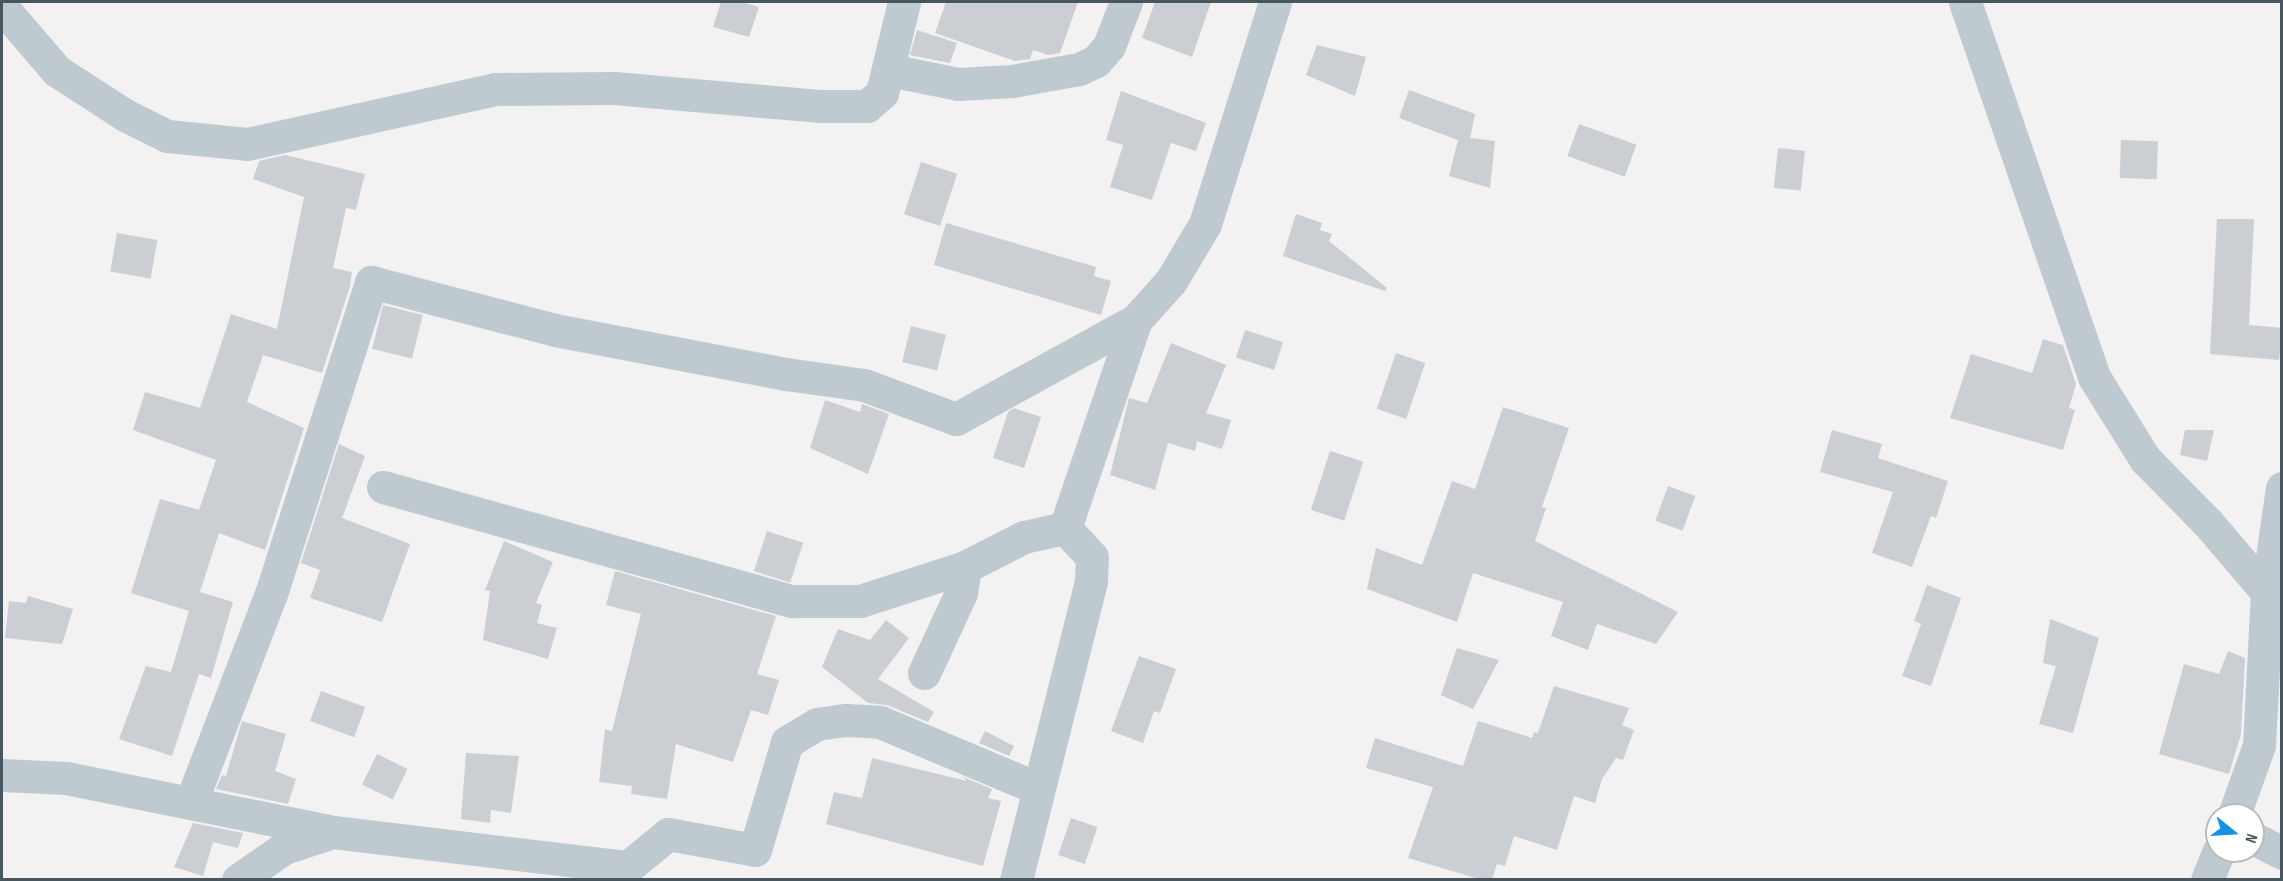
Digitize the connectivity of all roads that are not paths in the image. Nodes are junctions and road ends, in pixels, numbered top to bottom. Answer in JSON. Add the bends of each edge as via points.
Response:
{"nodes":[{"id":1,"x":904,"y":2,"type":"edge"},
{"id":2,"x":1126,"y":2,"type":"edge"},
{"id":3,"x":1275,"y":2,"type":"edge"},
{"id":4,"x":1965,"y":2,"type":"edge"},
{"id":5,"x":2,"y":7,"type":"edge"},
{"id":6,"x":889,"y":70,"type":"junction"},
{"id":7,"x":1136,"y":320,"type":"junction"},
{"id":8,"x":383,"y":487,"type":"dead end"},
{"id":9,"x":2282,"y":488,"type":"edge"},
{"id":10,"x":1065,"y":528,"type":"junction"},
{"id":11,"x":965,"y":567,"type":"junction"},
{"id":12,"x":2267,"y":592,"type":"junction"},
{"id":13,"x":924,"y":673,"type":"dead end"},
{"id":14,"x":2,"y":775,"type":"edge"},
{"id":15,"x":1037,"y":788,"type":"junction"},
{"id":16,"x":191,"y":802,"type":"junction"},
{"id":17,"x":2238,"y":803,"type":"edge"},
{"id":18,"x":333,"y":832,"type":"junction"},
{"id":19,"x":2265,"y":844,"type":"edge"},
{"id":20,"x":2282,"y":853,"type":"edge"},
{"id":21,"x":2214,"y":863,"type":"edge"},
{"id":22,"x":238,"y":879,"type":"edge"},
{"id":23,"x":1016,"y":879,"type":"edge"},
{"id":24,"x":2207,"y":879,"type":"edge"}],
"edges":[{"from":1,"to":6,"type":"street"},
{"from":2,"to":6,"type":"street","via":[[1108,46],[1096,61],[1079,69],[1012,81],[958,84]]},
{"from":3,"to":7,"type":"street","via":[[1205,224],[1171,281]]},
{"from":4,"to":12,"type":"street","via":[[2094,377],[2145,459],[2208,523]]},
{"from":5,"to":6,"type":"street","via":[[57,71],[125,115],[167,136],[247,144],[495,88],[614,88],[821,106],[867,106],[882,93]]},
{"from":7,"to":10,"type":"street"},
{"from":7,"to":16,"type":"street","via":[[956,419],[864,385],[555,330],[371,282],[271,594]]},
{"from":8,"to":11,"type":"street","via":[[792,601],[860,601]]},
{"from":9,"to":12,"type":"street"},
{"from":10,"to":11,"type":"street","via":[[1024,537]]},
{"from":10,"to":15,"type":"street","via":[[1092,557],[1091,581]]},
{"from":11,"to":13,"type":"street","via":[[961,593]]},
{"from":12,"to":17,"type":"street","via":[[2259,745]]},
{"from":14,"to":16,"type":"street","via":[[66,778]]},
{"from":15,"to":18,"type":"street","via":[[880,722],[846,720],[816,724],[787,742],[755,850],[668,834],[628,867]]},
{"from":15,"to":23,"type":"street"},
{"from":16,"to":18,"type":"street"},
{"from":18,"to":22,"type":"street","via":[[284,848]]},
{"from":19,"to":20,"type":"street"},
{"from":21,"to":24,"type":"street"}]}
